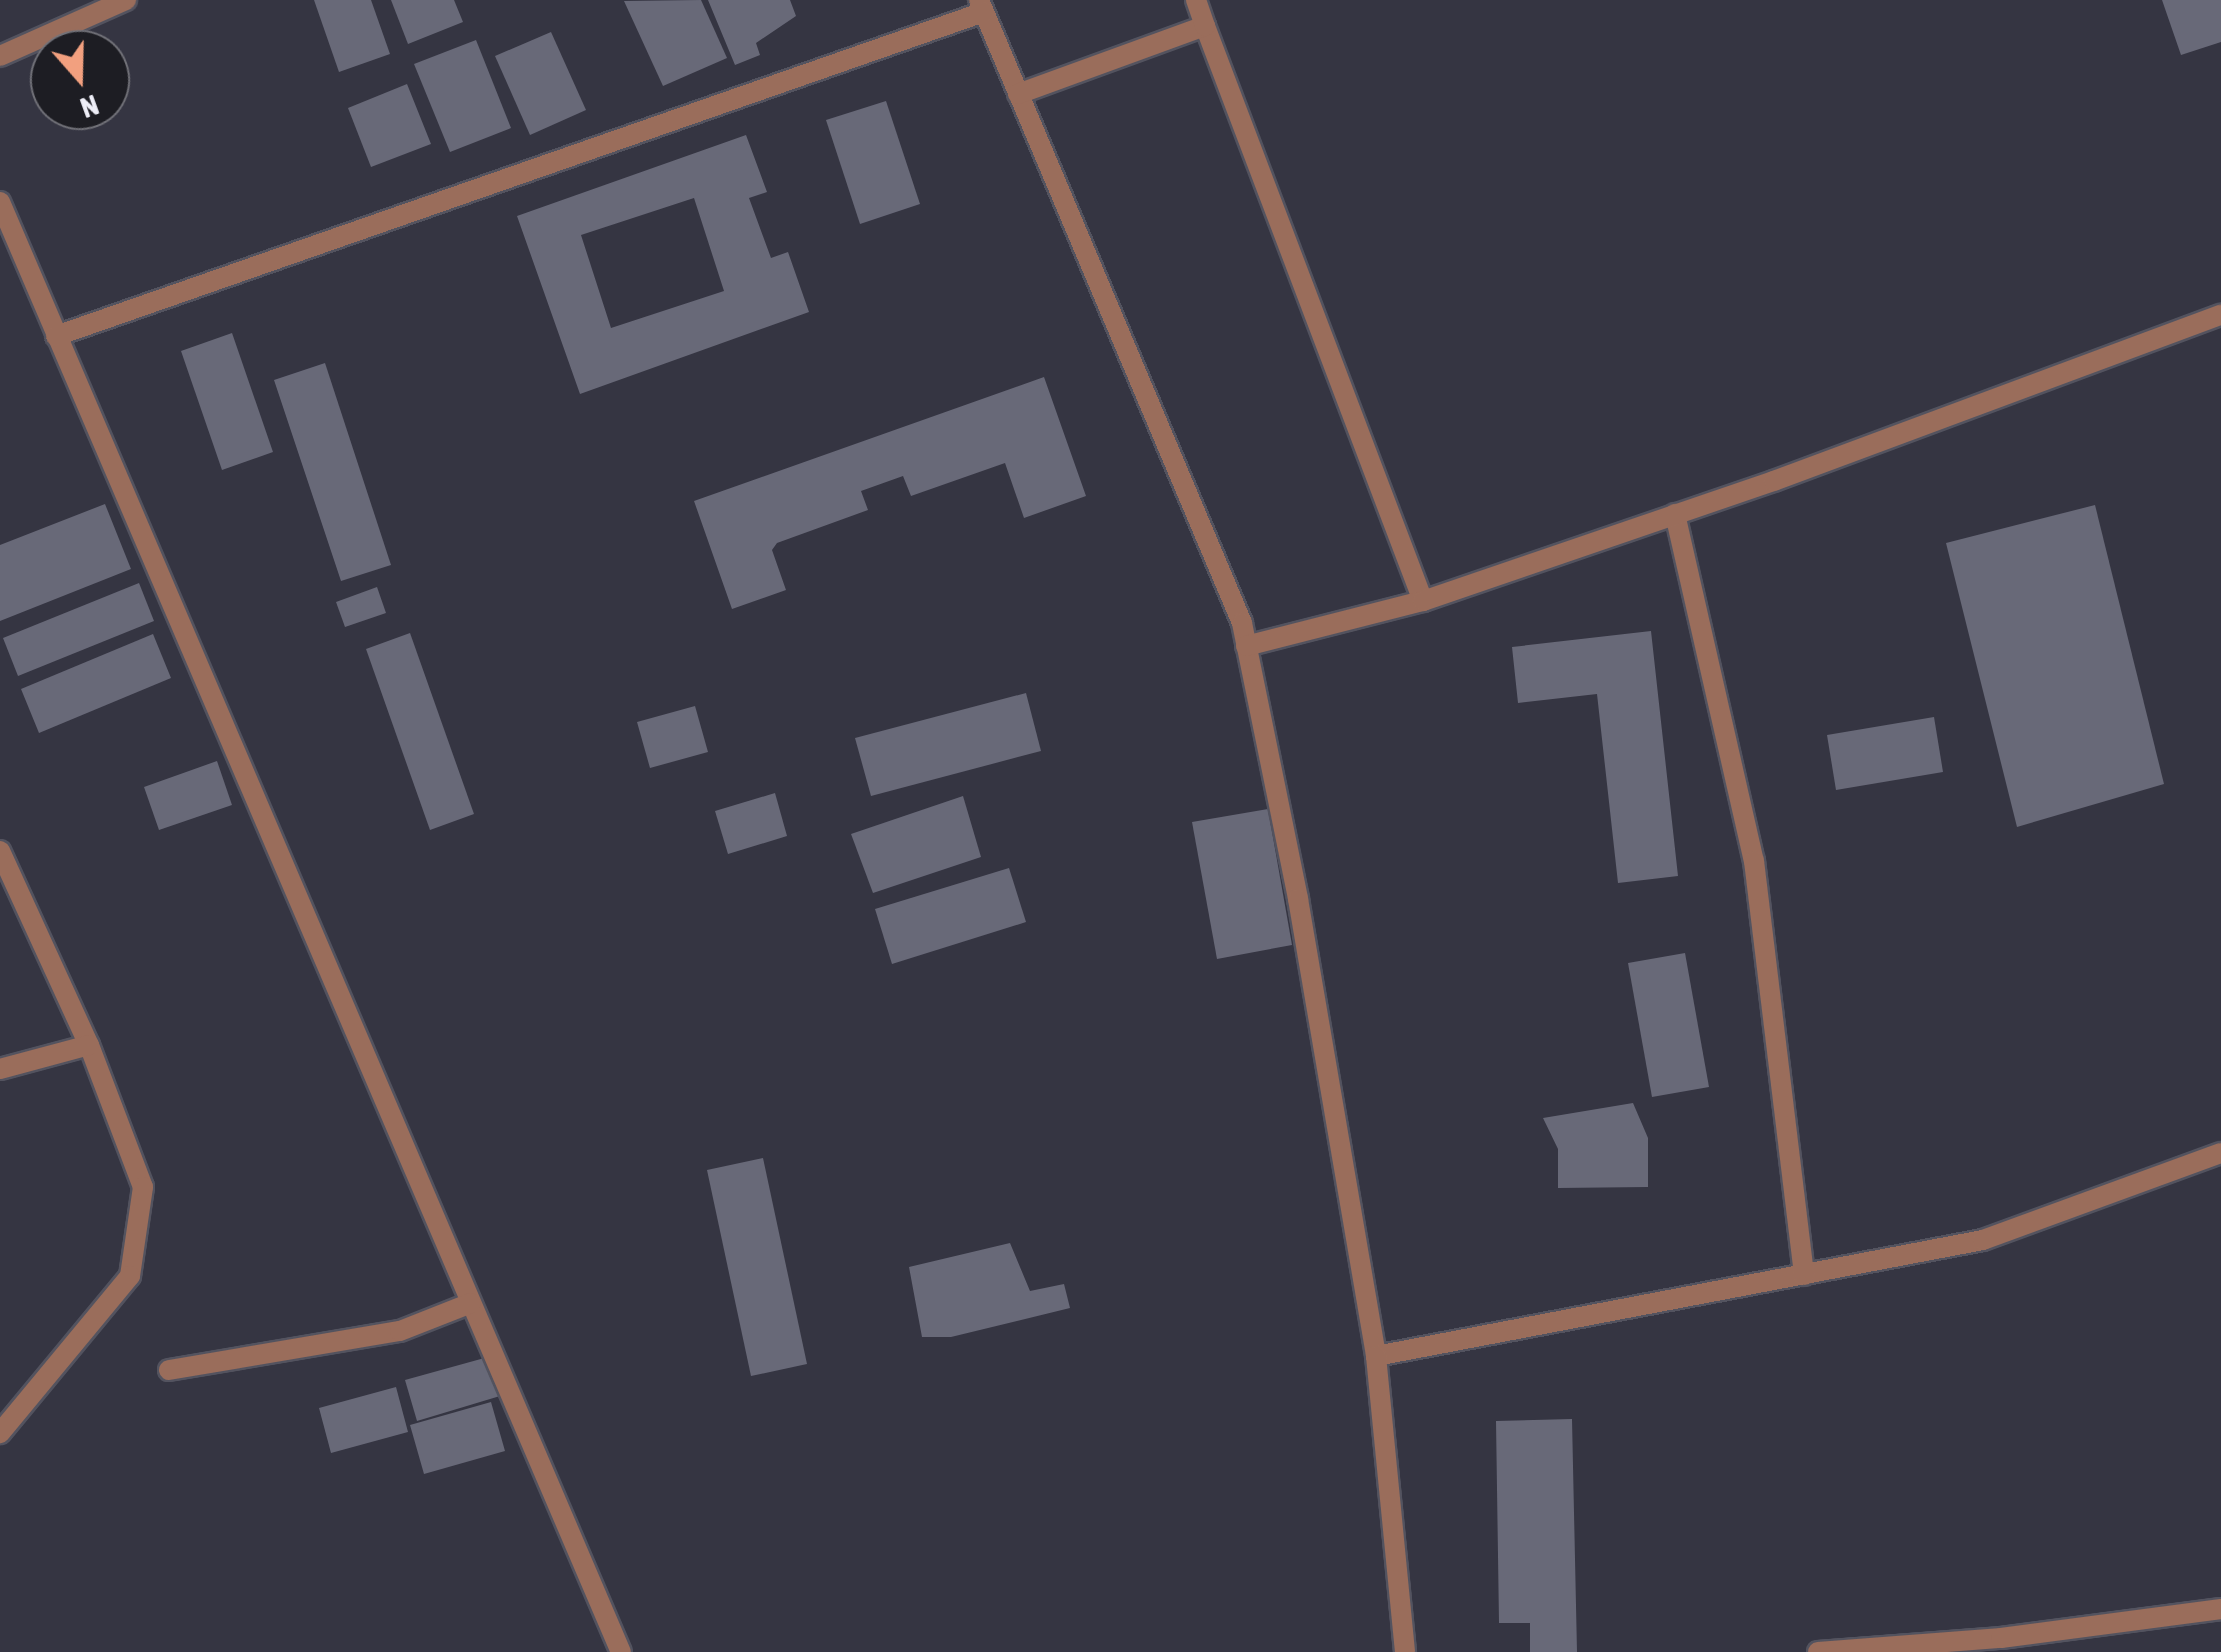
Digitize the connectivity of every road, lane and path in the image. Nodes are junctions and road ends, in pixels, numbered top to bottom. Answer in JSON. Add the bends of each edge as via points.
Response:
{"nodes":[{"id":1,"x":126,"y":0,"type":"edge"},
{"id":2,"x":1196,"y":0,"type":"edge"},
{"id":3,"x":982,"y":6,"type":"edge"},
{"id":4,"x":1205,"y":26,"type":"junction"},
{"id":5,"x":0,"y":56,"type":"edge"},
{"id":6,"x":1018,"y":94,"type":"junction"},
{"id":7,"x":0,"y":202,"type":"edge"},
{"id":8,"x":2221,"y":315,"type":"edge"},
{"id":9,"x":56,"y":336,"type":"junction"},
{"id":10,"x":1675,"y":514,"type":"junction"},
{"id":11,"x":1424,"y":601,"type":"junction"},
{"id":12,"x":1246,"y":646,"type":"junction"},
{"id":13,"x":0,"y":851,"type":"edge"},
{"id":14,"x":88,"y":1046,"type":"junction"},
{"id":15,"x":0,"y":1069,"type":"edge"},
{"id":16,"x":2221,"y":1153,"type":"edge"},
{"id":17,"x":1804,"y":1275,"type":"junction"},
{"id":18,"x":471,"y":1303,"type":"junction"},
{"id":19,"x":1376,"y":1356,"type":"junction"},
{"id":20,"x":169,"y":1370,"type":"dead end"},
{"id":21,"x":0,"y":1433,"type":"edge"},
{"id":22,"x":2221,"y":1609,"type":"edge"},
{"id":23,"x":621,"y":1652,"type":"edge"},
{"id":24,"x":1405,"y":1652,"type":"edge"},
{"id":25,"x":1818,"y":1652,"type":"edge"}],
"edges":[{"from":1,"to":5,"type":"street"},
{"from":2,"to":4,"type":"street"},
{"from":3,"to":6,"type":"street"},
{"from":3,"to":9,"type":"street"},
{"from":4,"to":6,"type":"street"},
{"from":4,"to":11,"type":"street"},
{"from":6,"to":12,"type":"street"},
{"from":7,"to":9,"type":"street"},
{"from":8,"to":10,"type":"street"},
{"from":9,"to":18,"type":"street"},
{"from":10,"to":11,"type":"street"},
{"from":10,"to":17,"type":"street","via":[[1754,861]]},
{"from":11,"to":12,"type":"street"},
{"from":12,"to":19,"type":"street","via":[[1298,899]]},
{"from":13,"to":14,"type":"street"},
{"from":14,"to":15,"type":"street"},
{"from":14,"to":21,"type":"street","via":[[143,1187],[130,1276]]},
{"from":16,"to":17,"type":"street","via":[[1984,1240]]},
{"from":17,"to":19,"type":"street"},
{"from":18,"to":20,"type":"street","via":[[400,1332]]},
{"from":18,"to":23,"type":"street"},
{"from":19,"to":24,"type":"street"},
{"from":22,"to":25,"type":"street","via":[[2001,1638]]}]}
